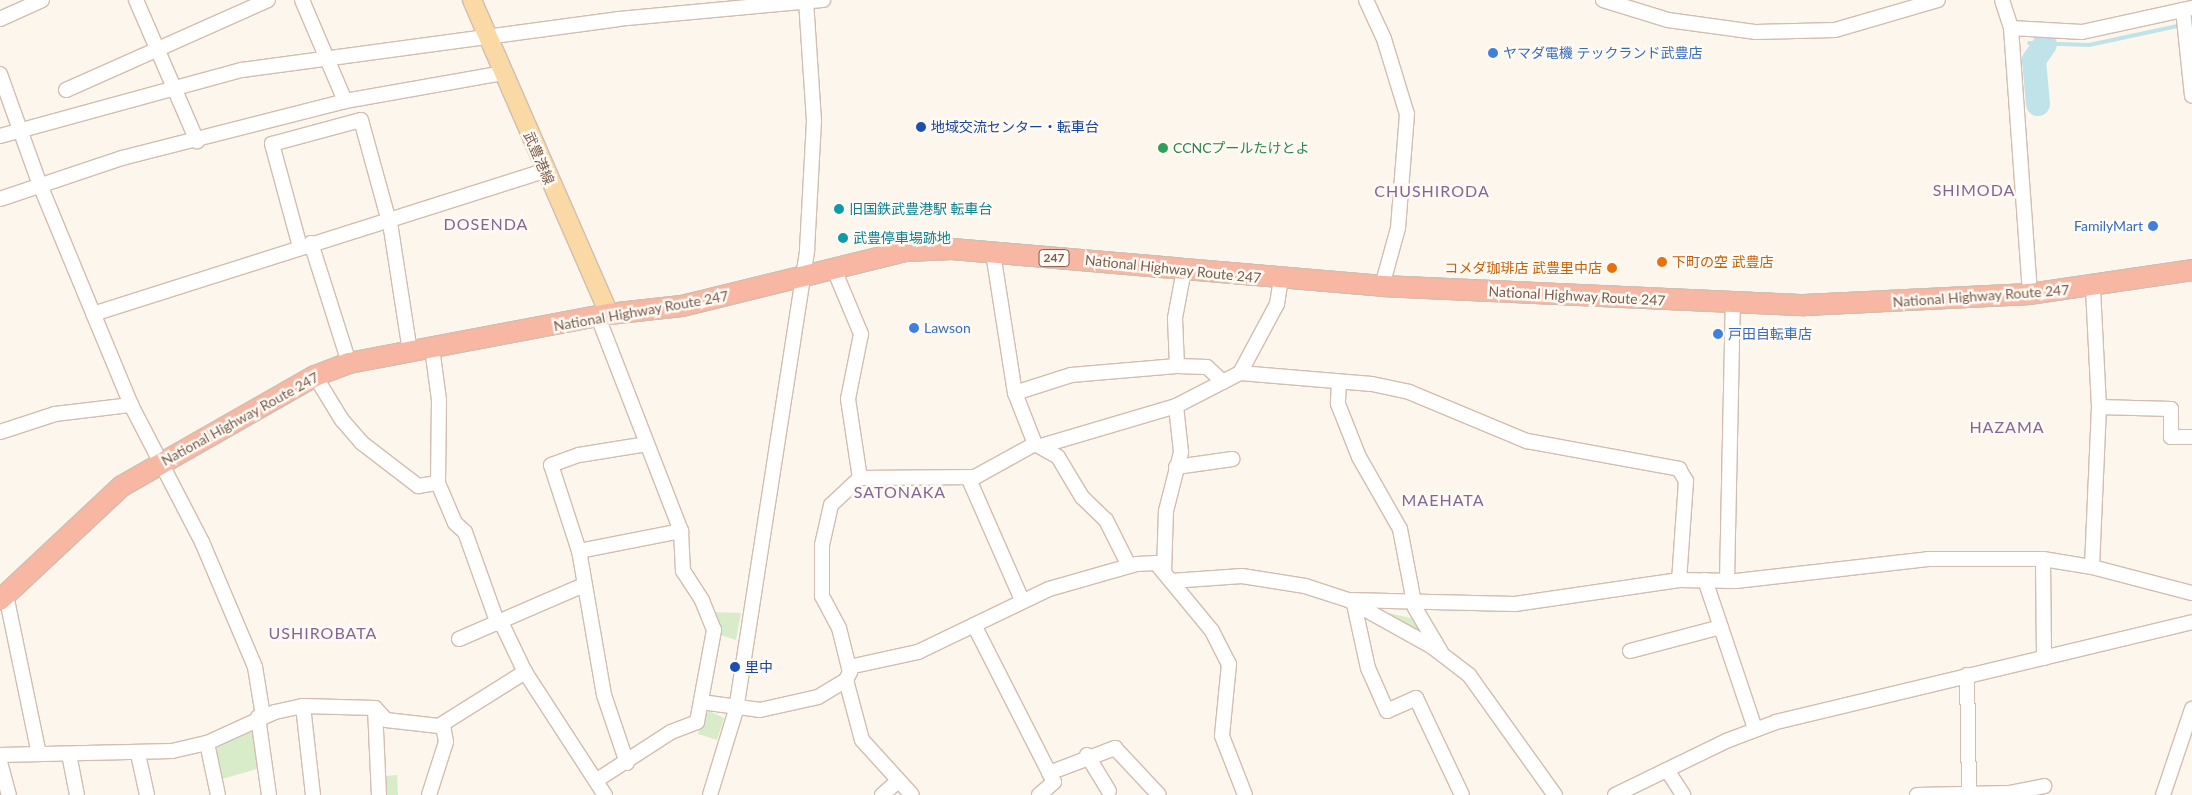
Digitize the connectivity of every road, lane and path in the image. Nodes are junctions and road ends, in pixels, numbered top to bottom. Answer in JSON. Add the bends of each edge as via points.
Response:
{"nodes":[{"id":1,"x":42,"y":0,"type":"edge"},
{"id":2,"x":136,"y":0,"type":"edge"},
{"id":3,"x":268,"y":0,"type":"edge"},
{"id":4,"x":302,"y":0,"type":"edge"},
{"id":5,"x":472,"y":0,"type":"edge"},
{"id":6,"x":823,"y":0,"type":"edge"},
{"id":7,"x":1366,"y":0,"type":"edge"},
{"id":8,"x":1603,"y":0,"type":"edge"},
{"id":9,"x":1938,"y":0,"type":"edge"},
{"id":10,"x":2002,"y":0,"type":"edge"},
{"id":11,"x":806,"y":1,"type":"junction"},
{"id":12,"x":2187,"y":16,"type":"edge"},
{"id":13,"x":0,"y":19,"type":"edge"},
{"id":14,"x":2011,"y":28,"type":"junction"},
{"id":15,"x":488,"y":36,"type":"junction"},
{"id":16,"x":157,"y":49,"type":"junction"},
{"id":17,"x":327,"y":57,"type":"junction"},
{"id":18,"x":503,"y":72,"type":"junction"},
{"id":19,"x":0,"y":74,"type":"edge"},
{"id":20,"x":173,"y":88,"type":"junction"},
{"id":21,"x":66,"y":90,"type":"dead end"},
{"id":22,"x":2192,"y":96,"type":"edge"},
{"id":23,"x":344,"y":101,"type":"junction"},
{"id":24,"x":21,"y":128,"type":"junction"},
{"id":25,"x":0,"y":136,"type":"edge"},
{"id":26,"x":197,"y":141,"type":"junction"},
{"id":27,"x":544,"y":171,"type":"junction"},
{"id":28,"x":40,"y":185,"type":"junction"},
{"id":29,"x":0,"y":199,"type":"edge"},
{"id":30,"x":388,"y":219,"type":"junction"},
{"id":31,"x":306,"y":245,"type":"junction"},
{"id":32,"x":994,"y":252,"type":"junction"},
{"id":33,"x":833,"y":267,"type":"junction"},
{"id":34,"x":1184,"y":270,"type":"junction"},
{"id":35,"x":2192,"y":270,"type":"edge"},
{"id":36,"x":803,"y":276,"type":"junction"},
{"id":37,"x":1281,"y":279,"type":"junction"},
{"id":38,"x":1382,"y":286,"type":"junction"},
{"id":39,"x":2093,"y":287,"type":"junction"},
{"id":40,"x":2030,"y":294,"type":"junction"},
{"id":41,"x":1733,"y":303,"type":"junction"},
{"id":42,"x":93,"y":314,"type":"junction"},
{"id":43,"x":603,"y":316,"type":"junction"},
{"id":44,"x":432,"y":348,"type":"junction"},
{"id":45,"x":410,"y":352,"type":"junction"},
{"id":46,"x":349,"y":363,"type":"junction"},
{"id":47,"x":1177,"y":366,"type":"junction"},
{"id":48,"x":1240,"y":373,"type":"junction"},
{"id":49,"x":316,"y":376,"type":"junction"},
{"id":50,"x":1223,"y":382,"type":"junction"},
{"id":51,"x":1339,"y":382,"type":"junction"},
{"id":52,"x":1014,"y":393,"type":"junction"},
{"id":53,"x":131,"y":404,"type":"junction"},
{"id":54,"x":1176,"y":406,"type":"junction"},
{"id":55,"x":2099,"y":407,"type":"junction"},
{"id":56,"x":0,"y":432,"type":"edge"},
{"id":57,"x":2192,"y":437,"type":"edge"},
{"id":58,"x":647,"y":444,"type":"junction"},
{"id":59,"x":1038,"y":445,"type":"junction"},
{"id":60,"x":1232,"y":460,"type":"dead end"},
{"id":61,"x":160,"y":462,"type":"junction"},
{"id":62,"x":1176,"y":467,"type":"junction"},
{"id":63,"x":968,"y":477,"type":"junction"},
{"id":64,"x":860,"y":478,"type":"junction"},
{"id":65,"x":438,"y":483,"type":"junction"},
{"id":66,"x":681,"y":531,"type":"junction"},
{"id":67,"x":579,"y":551,"type":"junction"},
{"id":68,"x":2043,"y":560,"type":"junction"},
{"id":69,"x":1129,"y":566,"type":"junction"},
{"id":70,"x":2092,"y":567,"type":"junction"},
{"id":71,"x":1167,"y":577,"type":"junction"},
{"id":72,"x":1678,"y":580,"type":"junction"},
{"id":73,"x":1705,"y":580,"type":"junction"},
{"id":74,"x":1728,"y":581,"type":"junction"},
{"id":75,"x":584,"y":586,"type":"junction"},
{"id":76,"x":2192,"y":593,"type":"edge"},
{"id":77,"x":3,"y":597,"type":"edge"},
{"id":78,"x":1022,"y":600,"type":"junction"},
{"id":79,"x":1351,"y":602,"type":"junction"},
{"id":80,"x":1414,"y":603,"type":"junction"},
{"id":81,"x":2192,"y":622,"type":"edge"},
{"id":82,"x":499,"y":623,"type":"junction"},
{"id":83,"x":974,"y":625,"type":"junction"},
{"id":84,"x":1720,"y":626,"type":"junction"},
{"id":85,"x":459,"y":639,"type":"dead end"},
{"id":86,"x":1630,"y":651,"type":"dead end"},
{"id":87,"x":1442,"y":656,"type":"junction"},
{"id":88,"x":2044,"y":658,"type":"junction"},
{"id":89,"x":525,"y":672,"type":"junction"},
{"id":90,"x":847,"y":673,"type":"junction"},
{"id":91,"x":1967,"y":676,"type":"junction"},
{"id":92,"x":701,"y":702,"type":"junction"},
{"id":93,"x":303,"y":706,"type":"junction"},
{"id":94,"x":375,"y":708,"type":"junction"},
{"id":95,"x":2192,"y":708,"type":"edge"},
{"id":96,"x":736,"y":710,"type":"junction"},
{"id":97,"x":261,"y":717,"type":"junction"},
{"id":98,"x":443,"y":725,"type":"junction"},
{"id":99,"x":1755,"y":728,"type":"junction"},
{"id":100,"x":2187,"y":741,"type":"edge"},
{"id":101,"x":207,"y":743,"type":"junction"},
{"id":102,"x":39,"y":754,"type":"junction"},
{"id":103,"x":69,"y":754,"type":"junction"},
{"id":104,"x":138,"y":754,"type":"junction"},
{"id":105,"x":0,"y":755,"type":"edge"},
{"id":106,"x":1087,"y":755,"type":"junction"},
{"id":107,"x":0,"y":762,"type":"edge"},
{"id":108,"x":627,"y":763,"type":"junction"},
{"id":109,"x":1666,"y":770,"type":"junction"},
{"id":110,"x":1049,"y":773,"type":"junction"},
{"id":111,"x":597,"y":780,"type":"junction"},
{"id":112,"x":897,"y":782,"type":"junction"},
{"id":113,"x":2044,"y":786,"type":"dead end"},
{"id":114,"x":1109,"y":792,"type":"dead end"},
{"id":115,"x":715,"y":793,"type":"edge"},
{"id":116,"x":1969,"y":794,"type":"junction"},
{"id":117,"x":2010,"y":794,"type":"edge"},
{"id":118,"x":9,"y":795,"type":"edge"},
{"id":119,"x":77,"y":795,"type":"edge"},
{"id":120,"x":147,"y":795,"type":"edge"},
{"id":121,"x":218,"y":795,"type":"edge"},
{"id":122,"x":269,"y":795,"type":"edge"},
{"id":123,"x":314,"y":795,"type":"edge"},
{"id":124,"x":379,"y":795,"type":"edge"},
{"id":125,"x":429,"y":795,"type":"edge"},
{"id":126,"x":605,"y":795,"type":"edge"},
{"id":127,"x":882,"y":795,"type":"edge"},
{"id":128,"x":912,"y":795,"type":"edge"},
{"id":129,"x":1039,"y":795,"type":"edge"},
{"id":130,"x":1159,"y":795,"type":"edge"},
{"id":131,"x":1245,"y":795,"type":"edge"},
{"id":132,"x":1462,"y":795,"type":"edge"},
{"id":133,"x":1555,"y":795,"type":"edge"},
{"id":134,"x":1615,"y":795,"type":"edge"},
{"id":135,"x":1683,"y":795,"type":"edge"},
{"id":136,"x":1917,"y":795,"type":"edge"},
{"id":137,"x":2163,"y":795,"type":"edge"}],
"edges":[{"from":1,"to":13,"type":"street"},
{"from":2,"to":16,"type":"street"},
{"from":3,"to":16,"type":"street"},
{"from":4,"to":17,"type":"street"},
{"from":5,"to":15,"type":"main road","name":"武豊港線"},
{"from":6,"to":11,"type":"street"},
{"from":7,"to":38,"type":"street","via":[[1384,39],[1407,114],[1398,228]]},
{"from":8,"to":9,"type":"street","via":[[1668,20],[1756,32],[1834,30]]},
{"from":10,"to":14,"type":"street"},
{"from":11,"to":15,"type":"street"},
{"from":11,"to":36,"type":"street","via":[[814,121]]},
{"from":12,"to":14,"type":"street","via":[[2082,32]]},
{"from":12,"to":22,"type":"street"},
{"from":14,"to":40,"type":"street"},
{"from":15,"to":17,"type":"street"},
{"from":15,"to":18,"type":"main road","name":"武豊港線"},
{"from":16,"to":20,"type":"street"},
{"from":16,"to":21,"type":"street"},
{"from":17,"to":20,"type":"street","via":[[242,70]]},
{"from":17,"to":23,"type":"street"},
{"from":18,"to":23,"type":"street"},
{"from":18,"to":27,"type":"main road","name":"武豊港線"},
{"from":19,"to":24,"type":"street"},
{"from":20,"to":24,"type":"street"},
{"from":20,"to":26,"type":"street"},
{"from":23,"to":26,"type":"street"},
{"from":24,"to":25,"type":"street"},
{"from":24,"to":28,"type":"street"},
{"from":26,"to":28,"type":"street","via":[[122,158]]},
{"from":27,"to":30,"type":"street"},
{"from":27,"to":43,"type":"main road","name":"武豊港線"},
{"from":28,"to":29,"type":"street"},
{"from":28,"to":42,"type":"street"},
{"from":30,"to":31,"type":"street"},
{"from":30,"to":31,"type":"street","via":[[361,120],[272,144]]},
{"from":30,"to":45,"type":"street"},
{"from":31,"to":42,"type":"street"},
{"from":31,"to":46,"type":"street","via":[[333,299]]},
{"from":32,"to":33,"type":"highway","name":"National Highway Route 247","number":"247","via":[[906,251]]},
{"from":32,"to":34,"type":"highway","name":"National Highway Route 247","number":"247"},
{"from":32,"to":52,"type":"street"},
{"from":33,"to":36,"type":"highway","name":"National Highway Route 247","number":"247"},
{"from":33,"to":64,"type":"street","via":[[861,334],[848,399]]},
{"from":34,"to":37,"type":"highway","name":"National Highway Route 247","number":"247"},
{"from":34,"to":47,"type":"street","via":[[1175,318]]},
{"from":35,"to":39,"type":"highway","name":"National Highway Route 247","number":"247"},
{"from":36,"to":43,"type":"highway","name":"National Highway Route 247","number":"247","via":[[682,306]]},
{"from":36,"to":96,"type":"street"},
{"from":37,"to":38,"type":"highway","name":"National Highway Route 247","number":"247"},
{"from":37,"to":48,"type":"street","via":[[1277,304]]},
{"from":38,"to":41,"type":"highway","name":"National Highway Route 247","number":"247"},
{"from":39,"to":40,"type":"highway","name":"National Highway Route 247","number":"247"},
{"from":39,"to":55,"type":"street"},
{"from":40,"to":41,"type":"highway","name":"National Highway Route 247","number":"247","via":[[1916,303]]},
{"from":41,"to":74,"type":"street"},
{"from":42,"to":53,"type":"street"},
{"from":43,"to":44,"type":"highway","name":"National Highway Route 247","number":"247"},
{"from":43,"to":58,"type":"street"},
{"from":44,"to":45,"type":"highway","name":"National Highway Route 247","number":"247"},
{"from":44,"to":65,"type":"street","via":[[439,400]]},
{"from":45,"to":46,"type":"highway","name":"National Highway Route 247","number":"247"},
{"from":46,"to":49,"type":"highway","name":"National Highway Route 247","number":"247"},
{"from":47,"to":50,"type":"street","via":[[1208,367]]},
{"from":47,"to":52,"type":"street","via":[[1071,375]]},
{"from":48,"to":50,"type":"street"},
{"from":48,"to":51,"type":"street"},
{"from":49,"to":61,"type":"highway","name":"National Highway Route 247","number":"247"},
{"from":49,"to":65,"type":"street","via":[[342,420],[362,443],[418,486]]},
{"from":50,"to":54,"type":"street"},
{"from":51,"to":72,"type":"street","via":[[1408,392],[1527,441],[1679,469],[1686,481]]},
{"from":51,"to":80,"type":"street","via":[[1338,404],[1356,448],[1400,529]]},
{"from":52,"to":59,"type":"street"},
{"from":53,"to":56,"type":"street","via":[[56,414]]},
{"from":53,"to":61,"type":"street"},
{"from":54,"to":59,"type":"street"},
{"from":54,"to":62,"type":"street","via":[[1181,428]]},
{"from":55,"to":57,"type":"street","via":[[2171,408],[2171,437]]},
{"from":55,"to":70,"type":"street"},
{"from":58,"to":66,"type":"street"},
{"from":58,"to":67,"type":"street","via":[[579,455],[551,465]]},
{"from":59,"to":63,"type":"street","via":[[1004,464]]},
{"from":59,"to":69,"type":"street","via":[[1058,457],[1082,497],[1106,520]]},
{"from":60,"to":62,"type":"street"},
{"from":61,"to":77,"type":"highway","name":"National Highway Route 247","number":"247","via":[[102,501]]},
{"from":61,"to":97,"type":"street","via":[[202,542],[255,668]]},
{"from":62,"to":71,"type":"street","via":[[1166,511]]},
{"from":63,"to":64,"type":"street"},
{"from":63,"to":78,"type":"street"},
{"from":64,"to":90,"type":"street","via":[[831,505],[822,545],[822,596],[839,628]]},
{"from":65,"to":82,"type":"street","via":[[455,523],[465,532]]},
{"from":66,"to":67,"type":"street"},
{"from":66,"to":92,"type":"street","via":[[682,571],[702,600],[714,630]]},
{"from":67,"to":75,"type":"street"},
{"from":68,"to":70,"type":"street"},
{"from":68,"to":74,"type":"street","via":[[1928,559]]},
{"from":68,"to":88,"type":"street"},
{"from":69,"to":71,"type":"street","via":[[1156,563]]},
{"from":69,"to":78,"type":"street"},
{"from":70,"to":76,"type":"street"},
{"from":71,"to":79,"type":"street","via":[[1279,580]]},
{"from":71,"to":131,"type":"street","via":[[1212,631],[1229,664],[1222,736]]},
{"from":72,"to":73,"type":"street"},
{"from":72,"to":80,"type":"street","via":[[1515,604]]},
{"from":73,"to":74,"type":"street"},
{"from":73,"to":84,"type":"street"},
{"from":75,"to":82,"type":"street"},
{"from":75,"to":108,"type":"street","via":[[604,695]]},
{"from":77,"to":102,"type":"street"},
{"from":78,"to":83,"type":"street"},
{"from":79,"to":80,"type":"street"},
{"from":79,"to":87,"type":"street"},
{"from":79,"to":132,"type":"street","via":[[1368,668],[1386,711],[1416,698]]},
{"from":80,"to":87,"type":"street"},
{"from":81,"to":88,"type":"street"},
{"from":82,"to":85,"type":"street"},
{"from":82,"to":89,"type":"street"},
{"from":83,"to":90,"type":"street","via":[[918,652]]},
{"from":83,"to":110,"type":"street"},
{"from":84,"to":86,"type":"street"},
{"from":84,"to":99,"type":"street"},
{"from":87,"to":133,"type":"street","via":[[1469,675]]},
{"from":88,"to":91,"type":"street"},
{"from":89,"to":98,"type":"street"},
{"from":89,"to":111,"type":"street"},
{"from":90,"to":96,"type":"street","via":[[809,700],[760,710]]},
{"from":90,"to":112,"type":"street","via":[[862,740]]},
{"from":91,"to":99,"type":"street"},
{"from":91,"to":116,"type":"street"},
{"from":92,"to":96,"type":"street"},
{"from":92,"to":108,"type":"street","via":[[697,722],[671,732]]},
{"from":93,"to":94,"type":"street"},
{"from":93,"to":97,"type":"street"},
{"from":93,"to":123,"type":"street"},
{"from":94,"to":98,"type":"street","via":[[386,720]]},
{"from":94,"to":124,"type":"street"},
{"from":95,"to":100,"type":"street"},
{"from":96,"to":115,"type":"street"},
{"from":97,"to":101,"type":"street"},
{"from":97,"to":122,"type":"street"},
{"from":98,"to":125,"type":"street","via":[[446,742]]},
{"from":99,"to":109,"type":"street"},
{"from":100,"to":137,"type":"street"},
{"from":101,"to":104,"type":"street"},
{"from":101,"to":121,"type":"street"},
{"from":102,"to":103,"type":"street"},
{"from":102,"to":105,"type":"street"},
{"from":103,"to":104,"type":"street"},
{"from":103,"to":119,"type":"street"},
{"from":104,"to":120,"type":"street"},
{"from":106,"to":110,"type":"street"},
{"from":106,"to":114,"type":"street"},
{"from":106,"to":130,"type":"street","via":[[1115,748]]},
{"from":107,"to":118,"type":"street"},
{"from":108,"to":111,"type":"street"},
{"from":109,"to":134,"type":"street"},
{"from":109,"to":135,"type":"street"},
{"from":110,"to":129,"type":"street","via":[[1054,782]]},
{"from":111,"to":126,"type":"street"},
{"from":112,"to":127,"type":"street"},
{"from":112,"to":128,"type":"street"},
{"from":113,"to":117,"type":"street"},
{"from":116,"to":117,"type":"street"},
{"from":116,"to":136,"type":"street"}]}
